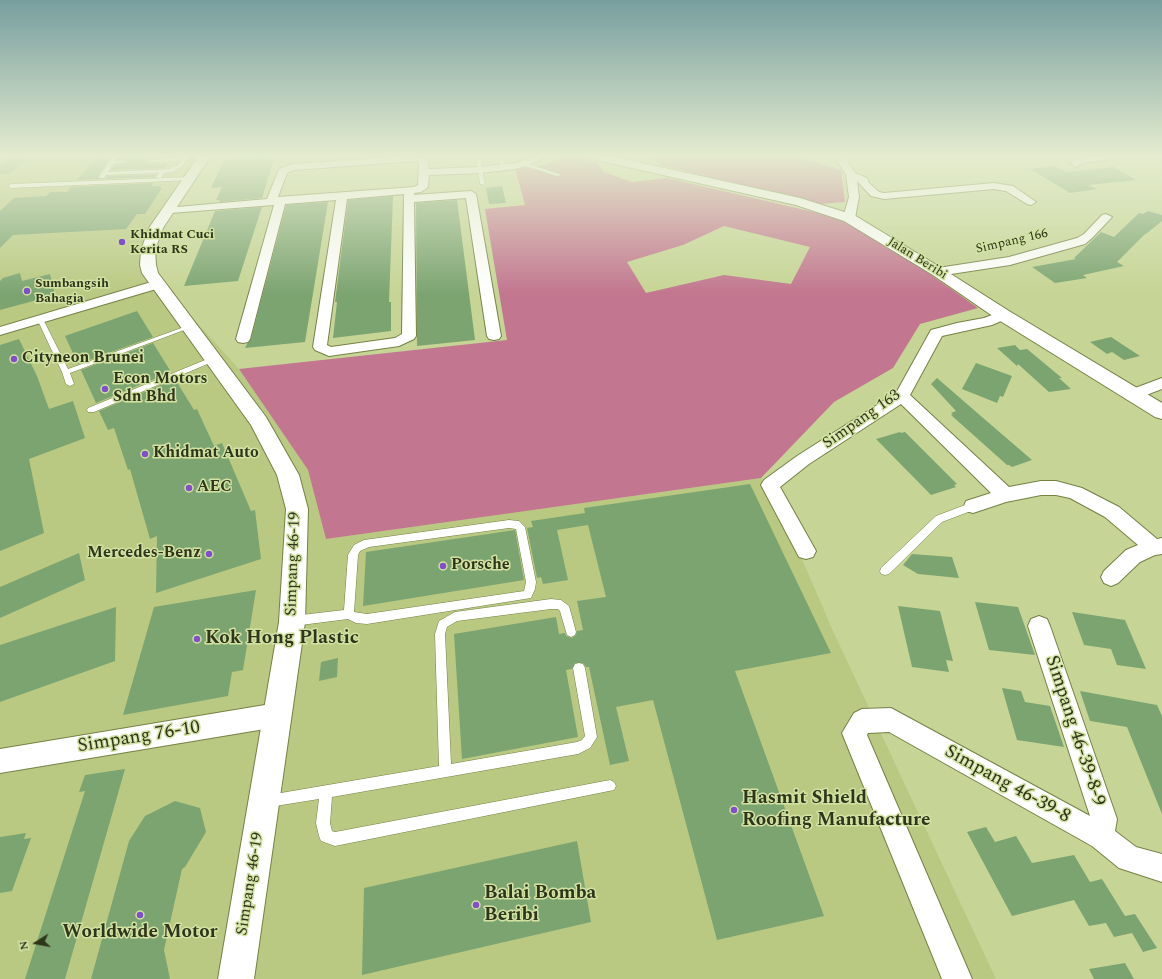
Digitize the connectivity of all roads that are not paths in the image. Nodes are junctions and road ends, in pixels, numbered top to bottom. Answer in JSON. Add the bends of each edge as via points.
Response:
{"nodes":[{"id":1,"x":173,"y":203,"type":"edge"},
{"id":2,"x":248,"y":203,"type":"edge"},
{"id":3,"x":276,"y":203,"type":"edge"},
{"id":4,"x":341,"y":203,"type":"edge"},
{"id":5,"x":409,"y":203,"type":"edge"},
{"id":6,"x":472,"y":203,"type":"edge"},
{"id":7,"x":802,"y":203,"type":"edge"},
{"id":8,"x":853,"y":203,"type":"edge"},
{"id":9,"x":170,"y":210,"type":"junction"},
{"id":10,"x":1106,"y":217,"type":"dead end"},
{"id":11,"x":849,"y":218,"type":"junction"},
{"id":12,"x":938,"y":272,"type":"junction"},
{"id":13,"x":158,"y":284,"type":"junction"},
{"id":14,"x":1004,"y":315,"type":"junction"},
{"id":15,"x":40,"y":319,"type":"junction"},
{"id":16,"x":190,"y":327,"type":"junction"},
{"id":17,"x":0,"y":331,"type":"edge"},
{"id":18,"x":494,"y":336,"type":"dead end"},
{"id":19,"x":243,"y":339,"type":"dead end"},
{"id":20,"x":213,"y":360,"type":"junction"},
{"id":21,"x":66,"y":372,"type":"junction"},
{"id":22,"x":1162,"y":383,"type":"edge"},
{"id":23,"x":70,"y":384,"type":"dead end"},
{"id":24,"x":1133,"y":395,"type":"junction"},
{"id":25,"x":902,"y":396,"type":"junction"},
{"id":26,"x":91,"y":410,"type":"dead end"},
{"id":27,"x":1162,"y":412,"type":"edge"},
{"id":28,"x":1005,"y":495,"type":"junction"},
{"id":29,"x":973,"y":506,"type":"joint"},
{"id":30,"x":1158,"y":547,"type":"edge"},
{"id":31,"x":806,"y":551,"type":"dead end"},
{"id":32,"x":885,"y":571,"type":"dead end"},
{"id":33,"x":1111,"y":577,"type":"dead end"},
{"id":34,"x":349,"y":614,"type":"junction"},
{"id":35,"x":292,"y":622,"type":"junction"},
{"id":36,"x":1039,"y":626,"type":"dead end"},
{"id":37,"x":571,"y":632,"type":"dead end"},
{"id":38,"x":579,"y":668,"type":"dead end"},
{"id":39,"x":277,"y":715,"type":"junction"},
{"id":40,"x":0,"y":761,"type":"edge"},
{"id":41,"x":445,"y":770,"type":"junction"},
{"id":42,"x":610,"y":786,"type":"dead end"},
{"id":43,"x":326,"y":791,"type":"junction"},
{"id":44,"x":264,"y":802,"type":"junction"},
{"id":45,"x":1101,"y":837,"type":"junction"},
{"id":46,"x":1162,"y":868,"type":"edge"},
{"id":47,"x":236,"y":979,"type":"edge"},
{"id":48,"x":957,"y":979,"type":"edge"}],
"edges":[{"from":1,"to":9,"type":"street","name":"Simpang 46-19"},
{"from":2,"to":9,"type":"street"},
{"from":3,"to":19,"type":"street"},
{"from":4,"to":5,"type":"street","via":[[320,347],[329,352],[399,342],[409,336]]},
{"from":6,"to":18,"type":"street"},
{"from":7,"to":11,"type":"street","name":"Jalan Beribi"},
{"from":8,"to":11,"type":"street"},
{"from":9,"to":13,"type":"street","name":"Simpang 46-19","via":[[156,228],[148,250],[150,273]]},
{"from":10,"to":12,"type":"street","name":"Simpang 166","via":[[1081,241],[1010,261]]},
{"from":11,"to":12,"type":"street","name":"Jalan Beribi"},
{"from":12,"to":14,"type":"street","name":"Jalan Beribi"},
{"from":13,"to":15,"type":"street"},
{"from":13,"to":16,"type":"street","name":"Simpang 46-19"},
{"from":14,"to":24,"type":"street","name":"Jalan Beribi"},
{"from":14,"to":25,"type":"street","name":"Simpang 163","via":[[987,322],[936,333]]},
{"from":15,"to":17,"type":"street"},
{"from":15,"to":21,"type":"lane"},
{"from":16,"to":20,"type":"street","name":"Simpang 46-19"},
{"from":16,"to":21,"type":"lane"},
{"from":20,"to":26,"type":"lane"},
{"from":20,"to":35,"type":"street","name":"Simpang 46-19","via":[[259,422],[288,475],[297,509]]},
{"from":21,"to":23,"type":"lane"},
{"from":22,"to":24,"type":"street"},
{"from":24,"to":27,"type":"street","name":"Jalan Beribi"},
{"from":25,"to":28,"type":"street"},
{"from":25,"to":31,"type":"street","name":"Simpang 163","via":[[803,460],[770,485]]},
{"from":28,"to":29,"type":"street"},
{"from":28,"to":30,"type":"street","via":[[1041,488],[1070,491],[1112,512]]},
{"from":29,"to":32,"type":"lane","via":[[939,519]]},
{"from":30,"to":33,"type":"street","via":[[1133,556]]},
{"from":34,"to":34,"type":"lane","via":[[354,555],[357,548],[368,543],[509,524],[520,527],[531,582],[527,595],[367,619]]},
{"from":34,"to":35,"type":"lane"},
{"from":35,"to":39,"type":"street","name":"Simpang 46-19"},
{"from":36,"to":45,"type":"street","name":"Simpang 46-39-8-9","via":[[1104,819]]},
{"from":37,"to":41,"type":"lane","via":[[565,609],[560,605],[551,604],[454,618],[443,624],[440,634]]},
{"from":38,"to":41,"type":"lane","via":[[591,737],[586,744],[578,748]]},
{"from":39,"to":40,"type":"street","name":"Simpang 76-10"},
{"from":39,"to":44,"type":"street","name":"Simpang 46-19"},
{"from":41,"to":43,"type":"lane"},
{"from":42,"to":43,"type":"lane","via":[[336,839],[326,836],[323,823]]},
{"from":43,"to":44,"type":"lane"},
{"from":44,"to":47,"type":"street","name":"Simpang 46-19"},
{"from":45,"to":46,"type":"street","name":"Simpang 46-39-8","via":[[1129,858]]},
{"from":45,"to":48,"type":"street","name":"Simpang 46-39-8","via":[[891,720],[858,727]]}]}
